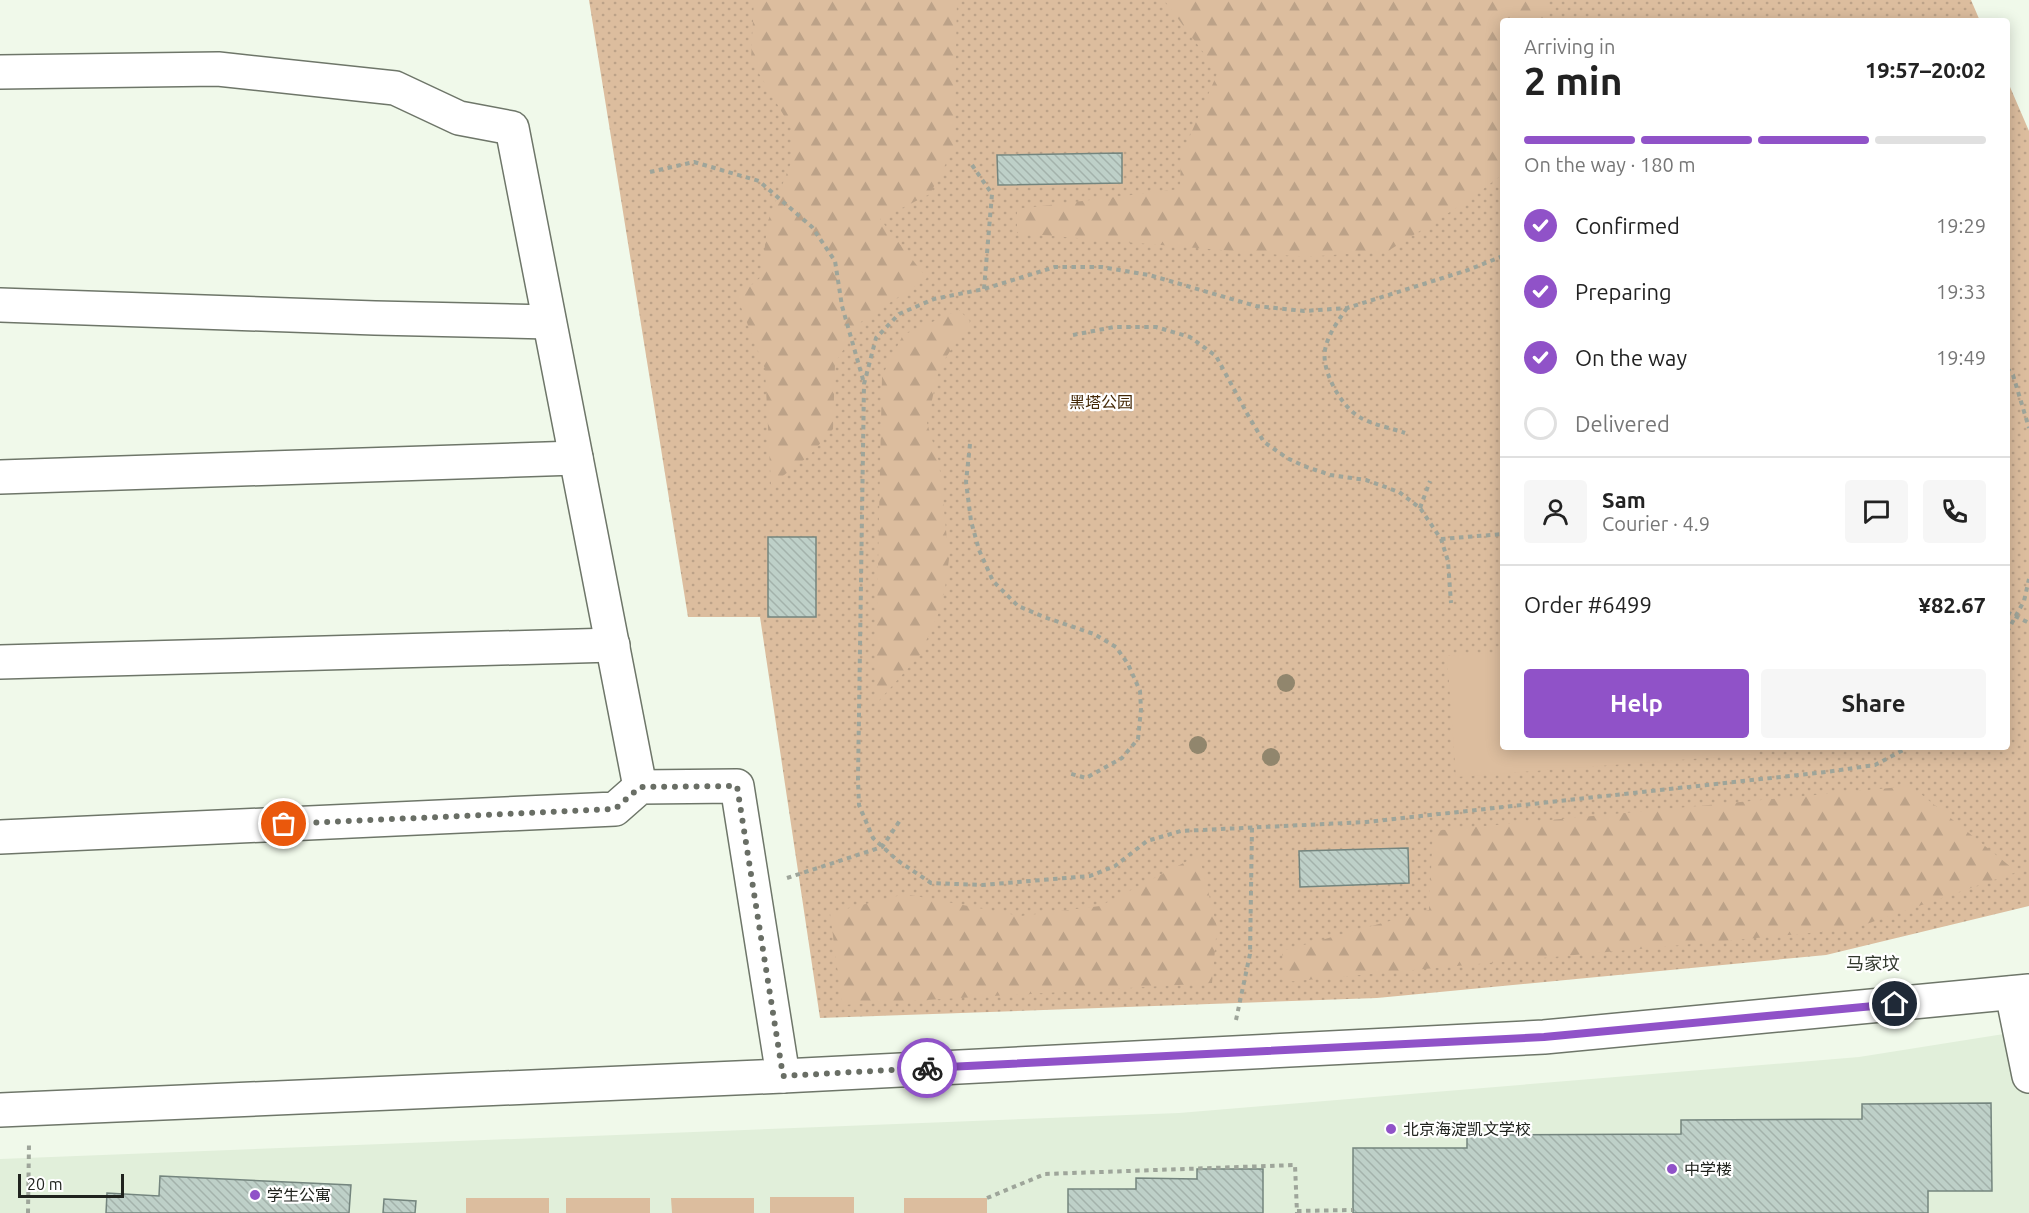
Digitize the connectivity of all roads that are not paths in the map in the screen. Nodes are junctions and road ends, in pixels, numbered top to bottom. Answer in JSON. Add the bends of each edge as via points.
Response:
{"nodes":[{"id":1,"x":0,"y":72,"type":"edge"},
{"id":2,"x":0,"y":305,"type":"edge"},
{"id":3,"x":549,"y":322,"type":"junction"},
{"id":4,"x":576,"y":458,"type":"junction"},
{"id":5,"x":0,"y":477,"type":"edge"},
{"id":6,"x":612,"y":645,"type":"junction"},
{"id":7,"x":0,"y":662,"type":"edge"},
{"id":8,"x":640,"y":787,"type":"junction"},
{"id":9,"x":0,"y":837,"type":"edge"},
{"id":10,"x":2020,"y":992,"type":"edge"},
{"id":11,"x":783,"y":1076,"type":"junction"},
{"id":12,"x":2029,"y":1076,"type":"edge"},
{"id":13,"x":14,"y":1110,"type":"edge"}],
"edges":[{"from":1,"to":3,"type":"street","via":[[218,69],[395,88],[459,118],[512,128]]},
{"from":2,"to":3,"type":"street"},
{"from":3,"to":4,"type":"street"},
{"from":4,"to":5,"type":"street"},
{"from":4,"to":6,"type":"street"},
{"from":6,"to":7,"type":"street"},
{"from":6,"to":8,"type":"street"},
{"from":8,"to":9,"type":"street","via":[[615,809]]},
{"from":8,"to":11,"type":"street","via":[[737,786]]},
{"from":10,"to":11,"type":"street","via":[[1544,1037]]},
{"from":10,"to":12,"type":"street"},
{"from":11,"to":13,"type":"street"}]}
